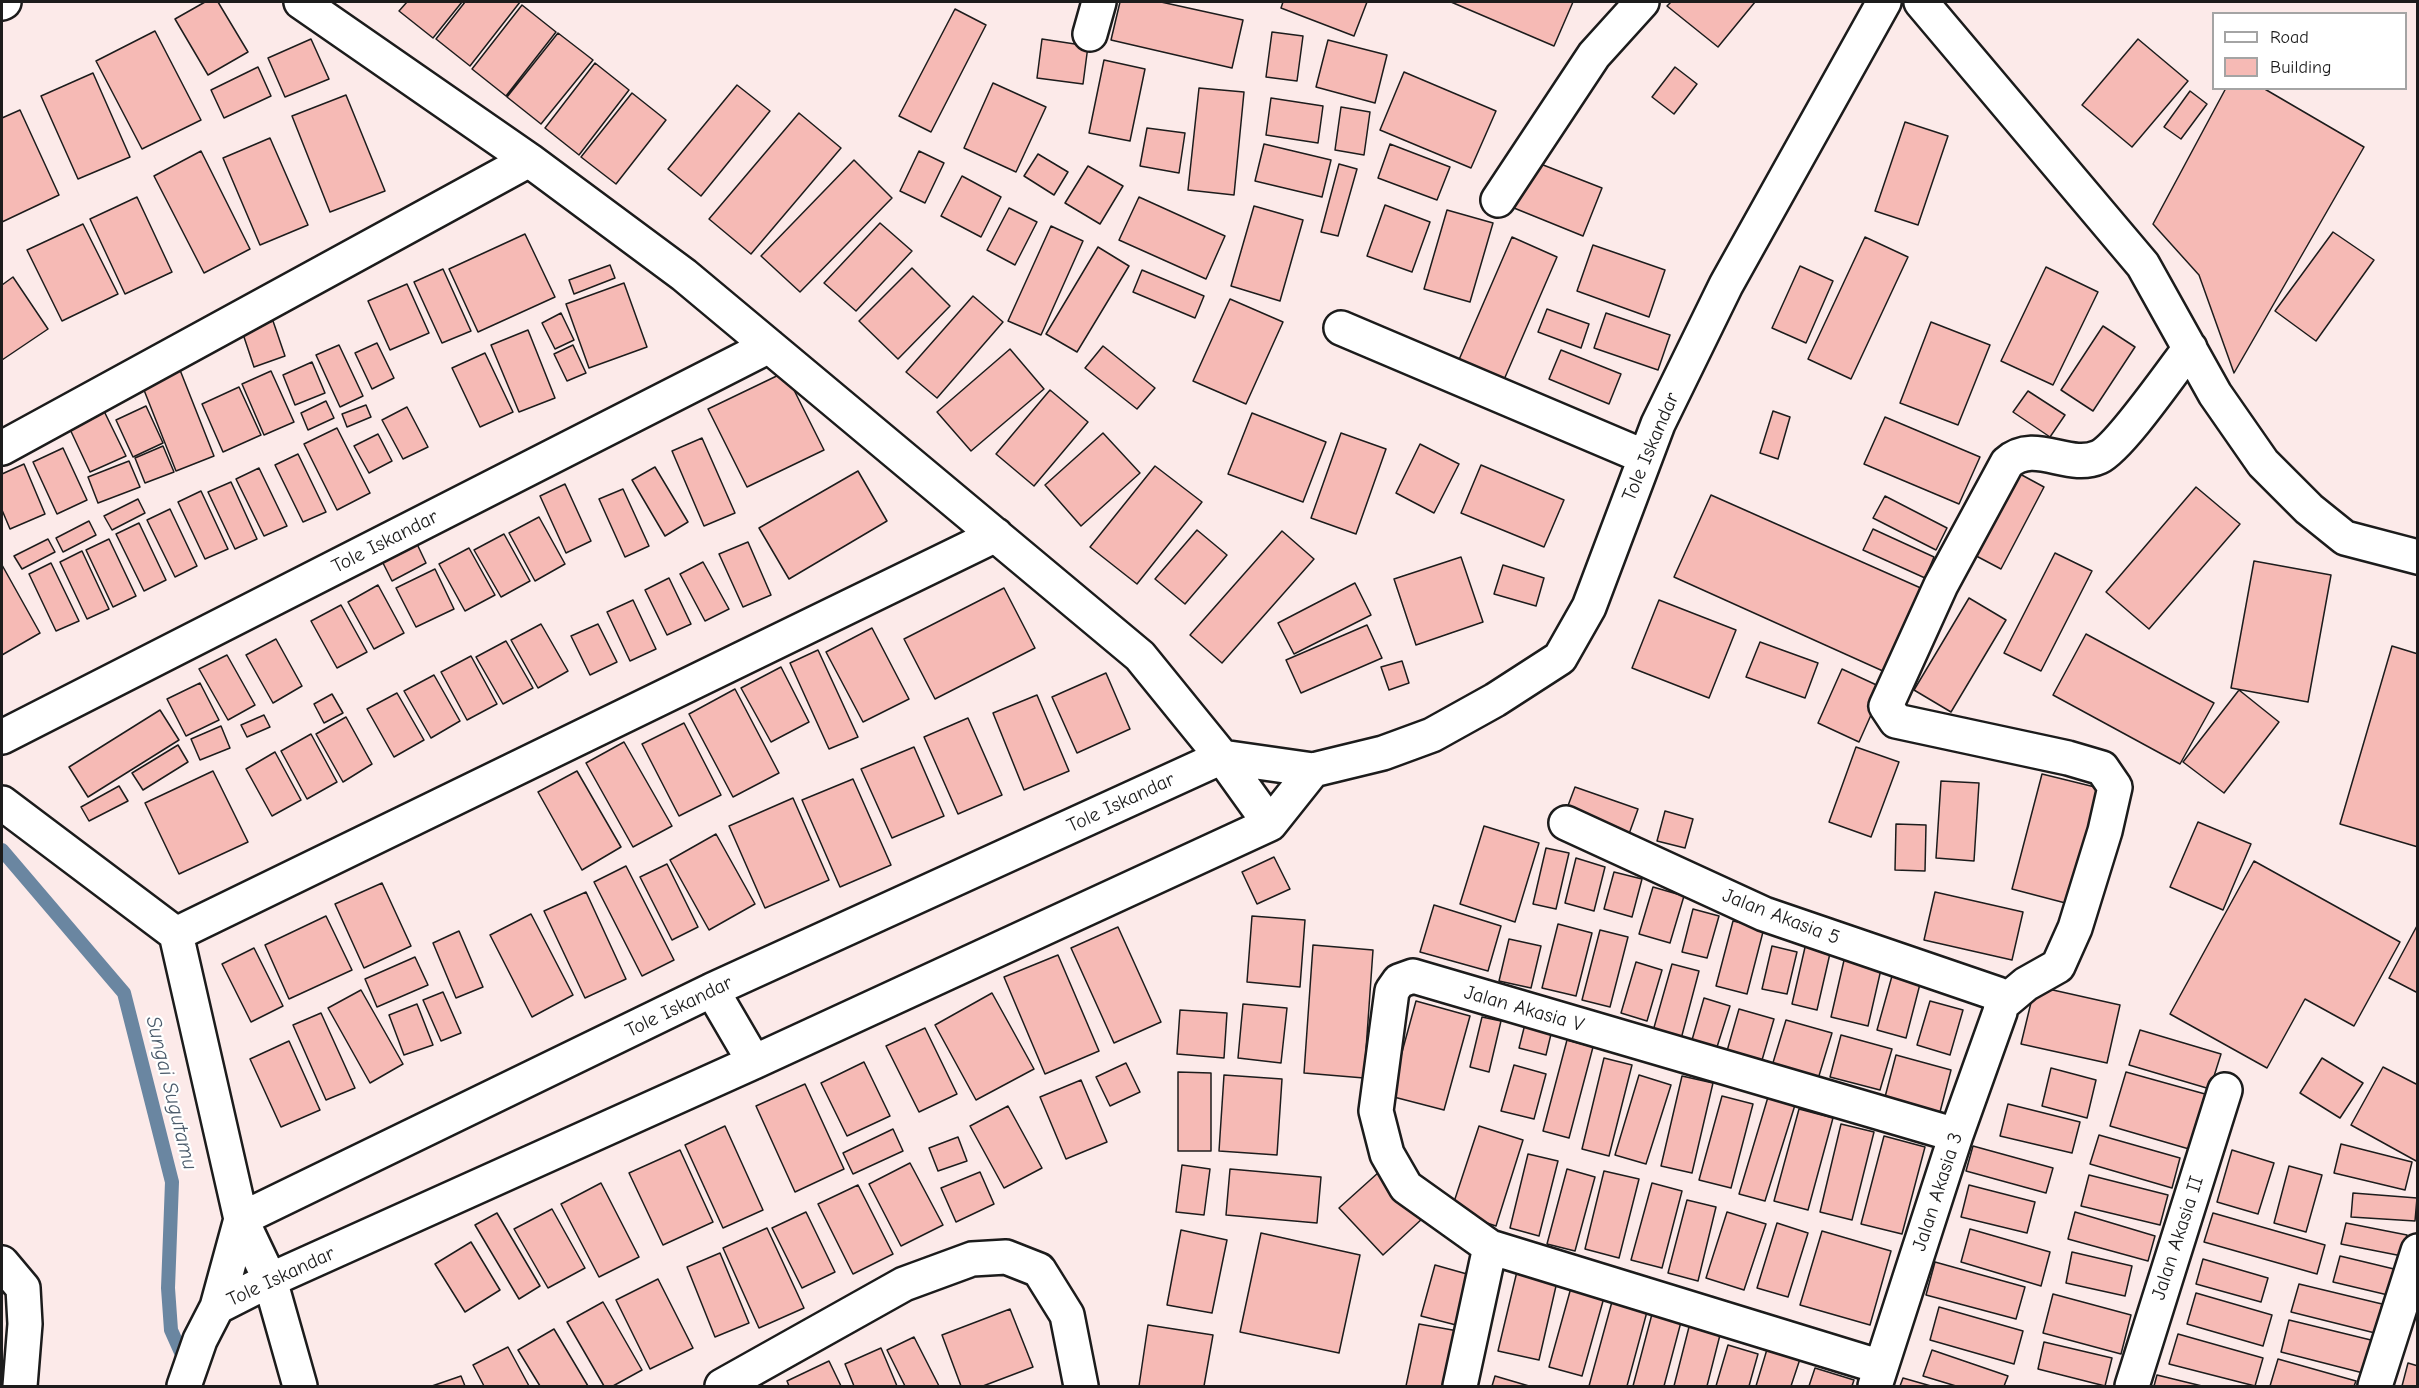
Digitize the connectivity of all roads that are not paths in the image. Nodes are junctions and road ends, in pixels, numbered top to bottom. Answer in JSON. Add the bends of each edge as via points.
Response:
{"nodes":[{"id":1,"x":301,"y":2,"type":"edge"},
{"id":2,"x":1099,"y":2,"type":"edge"},
{"id":3,"x":1642,"y":2,"type":"edge"},
{"id":4,"x":1884,"y":2,"type":"edge"},
{"id":5,"x":1921,"y":2,"type":"edge"},
{"id":6,"x":1090,"y":34,"type":"dead end"},
{"id":7,"x":529,"y":160,"type":"junction"},
{"id":8,"x":1498,"y":200,"type":"dead end"},
{"id":9,"x":1341,"y":328,"type":"dead end"},
{"id":10,"x":769,"y":346,"type":"junction"},
{"id":11,"x":2190,"y":348,"type":"junction"},
{"id":12,"x":2,"y":447,"type":"edge"},
{"id":13,"x":1645,"y":457,"type":"junction"},
{"id":14,"x":996,"y":535,"type":"junction"},
{"id":15,"x":2418,"y":557,"type":"edge"},
{"id":16,"x":2,"y":737,"type":"edge"},
{"id":17,"x":1222,"y":757,"type":"junction"},
{"id":18,"x":1313,"y":770,"type":"junction"},
{"id":19,"x":2,"y":803,"type":"edge"},
{"id":20,"x":1566,"y":823,"type":"dead end"},
{"id":21,"x":1270,"y":824,"type":"junction"},
{"id":22,"x":176,"y":934,"type":"junction"},
{"id":23,"x":712,"y":990,"type":"junction"},
{"id":24,"x":2000,"y":1002,"type":"junction"},
{"id":25,"x":754,"y":1062,"type":"junction"},
{"id":26,"x":2225,"y":1090,"type":"dead end"},
{"id":27,"x":1956,"y":1135,"type":"junction"},
{"id":28,"x":241,"y":1220,"type":"junction"},
{"id":29,"x":1490,"y":1247,"type":"junction"},
{"id":30,"x":2418,"y":1251,"type":"edge"},
{"id":31,"x":2,"y":1263,"type":"edge"},
{"id":32,"x":270,"y":1280,"type":"junction"},
{"id":33,"x":218,"y":1307,"type":"junction"},
{"id":34,"x":1878,"y":1377,"type":"edge"},
{"id":35,"x":20,"y":1386,"type":"edge"},
{"id":36,"x":184,"y":1386,"type":"edge"},
{"id":37,"x":300,"y":1386,"type":"edge"},
{"id":38,"x":722,"y":1386,"type":"edge"},
{"id":39,"x":1081,"y":1386,"type":"edge"},
{"id":40,"x":1460,"y":1386,"type":"edge"},
{"id":41,"x":2132,"y":1386,"type":"edge"},
{"id":42,"x":2375,"y":1386,"type":"edge"}],
"edges":[{"from":1,"to":7,"type":"street"},
{"from":2,"to":6,"type":"street"},
{"from":3,"to":8,"type":"street","via":[[1594,56]]},
{"from":4,"to":13,"type":"street","name":"Tole Iskandar","via":[[1726,285]]},
{"from":5,"to":11,"type":"street","via":[[2143,265]]},
{"from":7,"to":10,"type":"street","via":[[684,275]]},
{"from":7,"to":12,"type":"street"},
{"from":9,"to":13,"type":"street"},
{"from":10,"to":14,"type":"street"},
{"from":10,"to":16,"type":"street","name":"Tole Iskandar"},
{"from":11,"to":15,"type":"street","via":[[2215,394],[2263,463],[2308,509],[2345,538]]},
{"from":11,"to":24,"type":"street","via":[[2122,436],[2101,456],[2084,460],[2027,452],[2007,463],[1941,585],[1886,706],[1896,722],[2102,768],[2115,787],[2075,928],[2058,966]]},
{"from":13,"to":18,"type":"street","name":"Tole Iskandar","via":[[1589,607],[1560,658],[1432,735],[1383,753]]},
{"from":14,"to":17,"type":"street","via":[[1140,656]]},
{"from":14,"to":22,"type":"street"},
{"from":17,"to":18,"type":"street","name":"Tole Iskandar"},
{"from":17,"to":21,"type":"street"},
{"from":17,"to":23,"type":"street","name":"Tole Iskandar"},
{"from":18,"to":21,"type":"street","name":"Tole Iskandar"},
{"from":19,"to":22,"type":"street"},
{"from":20,"to":24,"type":"street","name":"Jalan Akasia 5","via":[[1764,914],[1992,991],[1998,994]]},
{"from":21,"to":25,"type":"street","name":"Tole Iskandar"},
{"from":22,"to":28,"type":"street"},
{"from":23,"to":25,"type":"street"},
{"from":23,"to":28,"type":"street","name":"Tole Iskandar"},
{"from":24,"to":27,"type":"street","name":"Jalan Akasia 3"},
{"from":25,"to":32,"type":"street","name":"Tole Iskandar"},
{"from":26,"to":41,"type":"street","name":"Jalan Akasia II"},
{"from":27,"to":29,"type":"street","name":"Jalan Akasia V","via":[[1413,976],[1400,981],[1392,991],[1376,1111],[1387,1154],[1406,1187]]},
{"from":27,"to":34,"type":"street","name":"Jalan Akasia 3"},
{"from":28,"to":32,"type":"street"},
{"from":28,"to":33,"type":"street","name":"Tole Iskandar"},
{"from":29,"to":34,"type":"street"},
{"from":29,"to":40,"type":"street"},
{"from":30,"to":42,"type":"street"},
{"from":31,"to":35,"type":"street","via":[[23,1288]]},
{"from":32,"to":33,"type":"street","name":"Tole Iskandar"},
{"from":32,"to":37,"type":"street"},
{"from":33,"to":36,"type":"street","via":[[200,1340]]},
{"from":38,"to":39,"type":"street","via":[[904,1284],[972,1259],[1006,1257],[1039,1270],[1067,1315]]}]}
